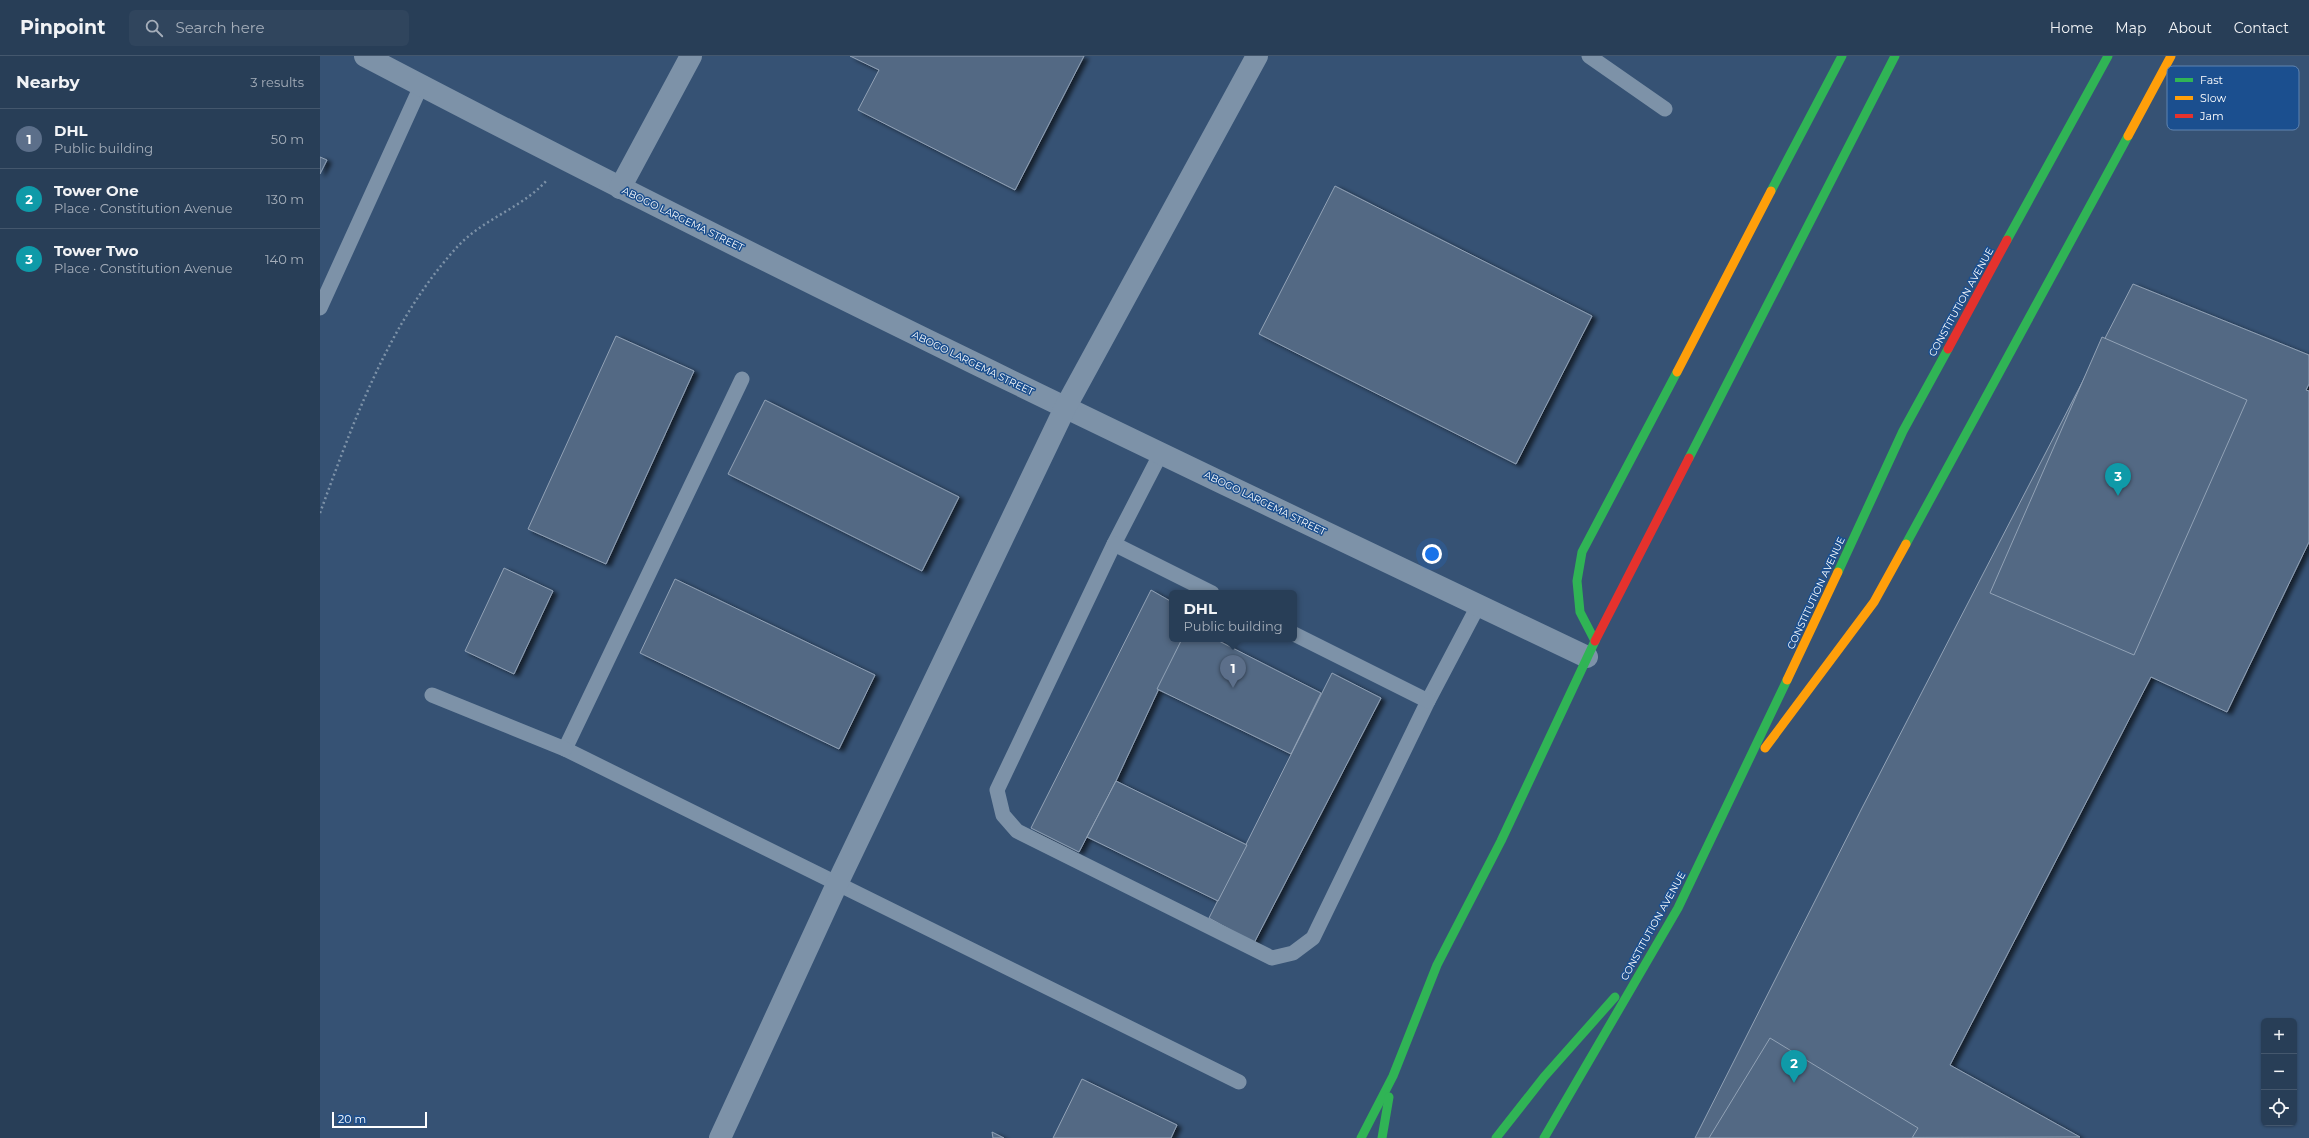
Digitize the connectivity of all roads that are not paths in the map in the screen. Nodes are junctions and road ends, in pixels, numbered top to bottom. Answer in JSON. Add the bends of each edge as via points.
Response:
{"nodes":[{"id":1,"x":365,"y":56,"type":"edge"},
{"id":2,"x":691,"y":56,"type":"edge"},
{"id":3,"x":1257,"y":56,"type":"edge"},
{"id":4,"x":1589,"y":56,"type":"edge"},
{"id":5,"x":1842,"y":56,"type":"edge"},
{"id":6,"x":1894,"y":56,"type":"edge"},
{"id":7,"x":2108,"y":56,"type":"edge"},
{"id":8,"x":2171,"y":56,"type":"edge"},
{"id":9,"x":421,"y":86,"type":"junction"},
{"id":10,"x":1665,"y":110,"type":"dead end"},
{"id":11,"x":620,"y":188,"type":"junction"},
{"id":12,"x":320,"y":308,"type":"edge"},
{"id":13,"x":742,"y":379,"type":"dead end"},
{"id":14,"x":1065,"y":408,"type":"junction"},
{"id":15,"x":1161,"y":452,"type":"junction"},
{"id":16,"x":1114,"y":544,"type":"junction"},
{"id":17,"x":1206,"y":590,"type":"edge"},
{"id":18,"x":1478,"y":606,"type":"junction"},
{"id":19,"x":1297,"y":636,"type":"edge"},
{"id":20,"x":1591,"y":649,"type":"junction"},
{"id":21,"x":432,"y":695,"type":"dead end"},
{"id":22,"x":1428,"y":701,"type":"junction"},
{"id":23,"x":565,"y":749,"type":"junction"},
{"id":24,"x":1733,"y":791,"type":"junction"},
{"id":25,"x":837,"y":884,"type":"junction"},
{"id":26,"x":1641,"y":972,"type":"junction"},
{"id":27,"x":1393,"y":1076,"type":"junction"},
{"id":28,"x":1239,"y":1082,"type":"dead end"},
{"id":29,"x":720,"y":1138,"type":"edge"},
{"id":30,"x":1361,"y":1138,"type":"edge"},
{"id":31,"x":1382,"y":1138,"type":"edge"},
{"id":32,"x":1496,"y":1138,"type":"edge"},
{"id":33,"x":1544,"y":1138,"type":"edge"}],
"edges":[{"from":1,"to":9,"type":"street","name":"ABOGO LARGEMA STREET"},
{"from":2,"to":11,"type":"street"},
{"from":3,"to":14,"type":"street"},
{"from":4,"to":10,"type":"lane"},
{"from":5,"to":20,"type":"main road","via":[[1582,552],[1577,581],[1580,612]]},
{"from":6,"to":20,"type":"main road"},
{"from":7,"to":24,"type":"main road","name":"CONSTITUTION AVENUE","via":[[1903,431]]},
{"from":8,"to":24,"type":"main road","via":[[1874,602]]},
{"from":9,"to":11,"type":"street","name":"ABOGO LARGEMA STREET"},
{"from":9,"to":12,"type":"lane"},
{"from":11,"to":14,"type":"street","name":"ABOGO LARGEMA STREET"},
{"from":13,"to":23,"type":"lane"},
{"from":14,"to":15,"type":"street","name":"ABOGO LARGEMA STREET"},
{"from":14,"to":25,"type":"street"},
{"from":15,"to":16,"type":"lane"},
{"from":15,"to":18,"type":"street","name":"ABOGO LARGEMA STREET"},
{"from":16,"to":17,"type":"lane"},
{"from":16,"to":22,"type":"lane","via":[[997,790],[1003,815],[1017,832],[1272,958],[1293,953],[1313,938]]},
{"from":18,"to":20,"type":"street","name":"ABOGO LARGEMA STREET"},
{"from":18,"to":22,"type":"lane"},
{"from":19,"to":22,"type":"lane"},
{"from":20,"to":27,"type":"main road","via":[[1502,841],[1438,965]]},
{"from":21,"to":23,"type":"lane"},
{"from":23,"to":25,"type":"lane"},
{"from":24,"to":26,"type":"main road","name":"CONSTITUTION AVENUE","via":[[1678,908]]},
{"from":25,"to":28,"type":"lane"},
{"from":25,"to":29,"type":"street"},
{"from":26,"to":32,"type":"main road","via":[[1590,1025]]},
{"from":26,"to":33,"type":"main road","name":"CONSTITUTION AVENUE"},
{"from":27,"to":30,"type":"main road"},
{"from":27,"to":31,"type":"main road"}]}
